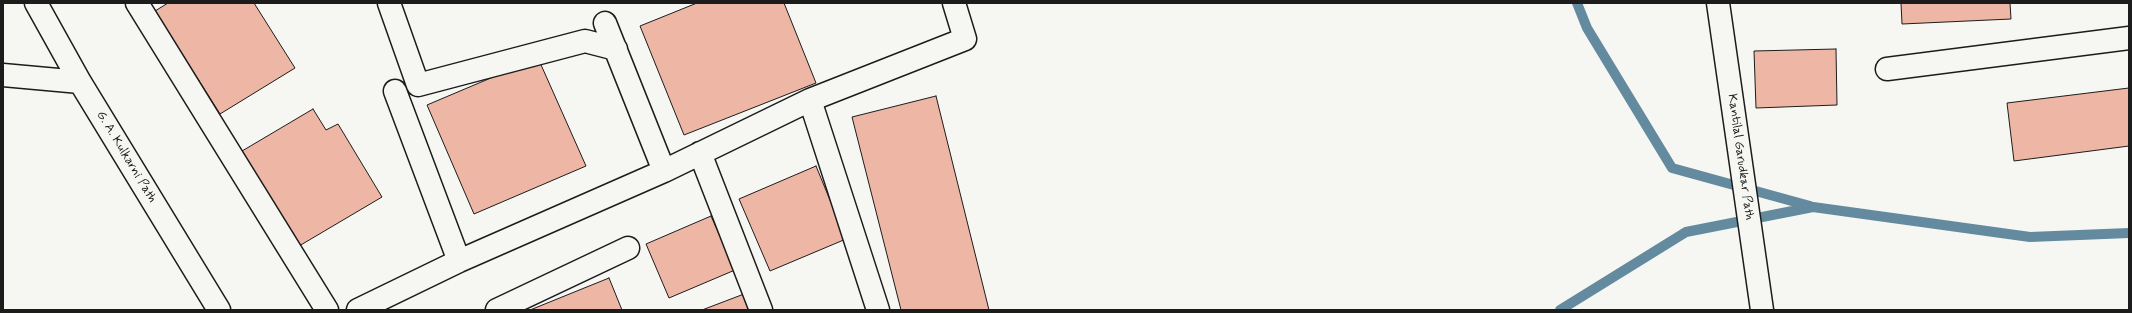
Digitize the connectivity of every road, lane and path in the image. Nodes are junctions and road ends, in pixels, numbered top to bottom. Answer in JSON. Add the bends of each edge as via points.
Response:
{"nodes":[{"id":1,"x":36,"y":3,"type":"edge"},
{"id":2,"x":137,"y":3,"type":"edge"},
{"id":3,"x":388,"y":3,"type":"edge"},
{"id":4,"x":954,"y":3,"type":"edge"},
{"id":5,"x":1718,"y":3,"type":"edge"},
{"id":6,"x":605,"y":23,"type":"dead end"},
{"id":7,"x":2129,"y":38,"type":"edge"},
{"id":8,"x":616,"y":49,"type":"junction"},
{"id":9,"x":1887,"y":69,"type":"dead end"},
{"id":10,"x":3,"y":75,"type":"edge"},
{"id":11,"x":80,"y":82,"type":"junction"},
{"id":12,"x":418,"y":85,"type":"junction"},
{"id":13,"x":810,"y":100,"type":"junction"},
{"id":14,"x":700,"y":153,"type":"junction"},
{"id":15,"x":664,"y":171,"type":"junction"},
{"id":16,"x":628,"y":248,"type":"dead end"},
{"id":17,"x":459,"y":262,"type":"junction"},
{"id":18,"x":219,"y":310,"type":"edge"},
{"id":19,"x":327,"y":310,"type":"edge"},
{"id":20,"x":358,"y":310,"type":"edge"},
{"id":21,"x":497,"y":310,"type":"edge"},
{"id":22,"x":761,"y":310,"type":"edge"},
{"id":23,"x":878,"y":310,"type":"edge"},
{"id":24,"x":1762,"y":310,"type":"edge"}],
"edges":[{"from":1,"to":11,"type":"street","name":"G. A. Kulkarni Path"},
{"from":2,"to":19,"type":"street"},
{"from":3,"to":12,"type":"street"},
{"from":4,"to":13,"type":"street","via":[[965,39]]},
{"from":5,"to":24,"type":"street","name":"Kantilal Garudkar Path"},
{"from":6,"to":8,"type":"street"},
{"from":7,"to":9,"type":"street"},
{"from":8,"to":12,"type":"street","via":[[585,41]]},
{"from":8,"to":15,"type":"street"},
{"from":10,"to":11,"type":"street"},
{"from":11,"to":18,"type":"street","name":"G. A. Kulkarni Path"},
{"from":12,"to":17,"type":"street","via":[[386,94]]},
{"from":13,"to":14,"type":"street"},
{"from":13,"to":23,"type":"street"},
{"from":14,"to":15,"type":"street"},
{"from":14,"to":22,"type":"street"},
{"from":15,"to":17,"type":"street"},
{"from":16,"to":21,"type":"street"},
{"from":17,"to":20,"type":"street"}]}
